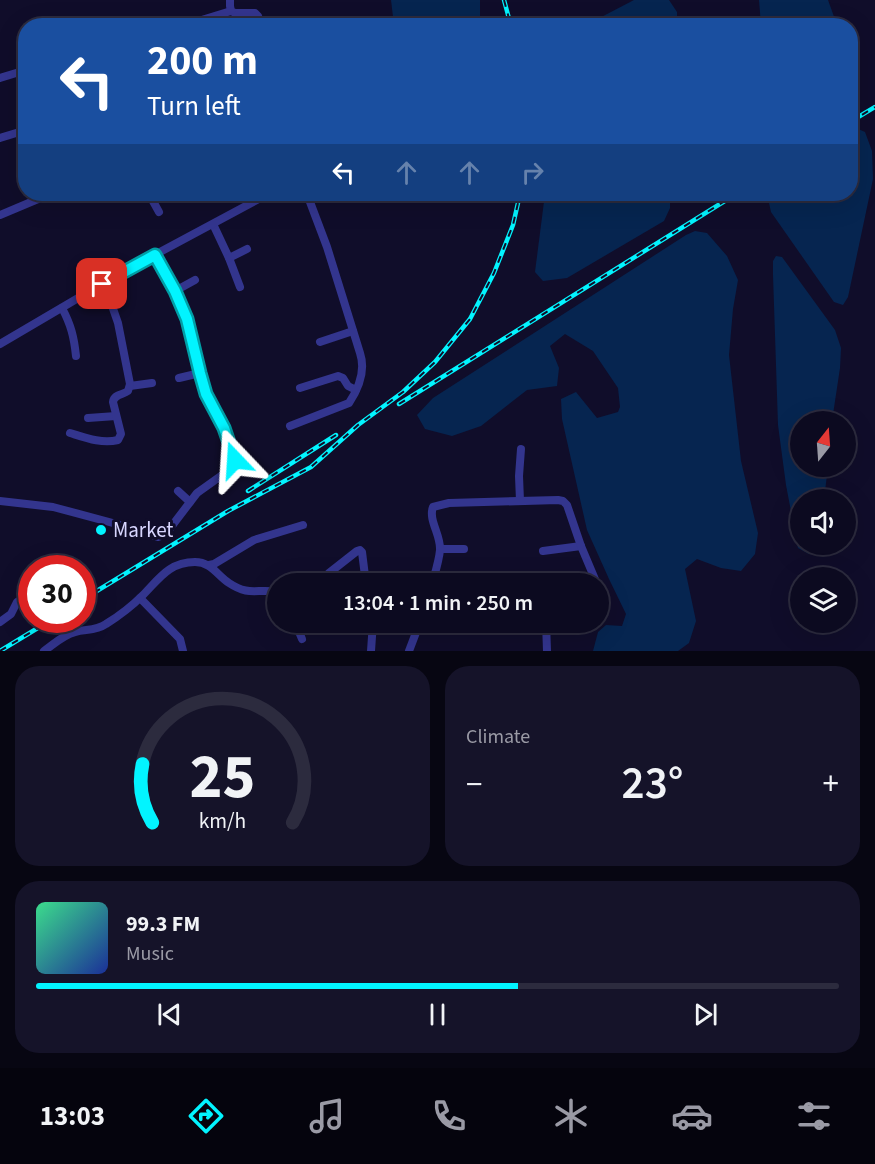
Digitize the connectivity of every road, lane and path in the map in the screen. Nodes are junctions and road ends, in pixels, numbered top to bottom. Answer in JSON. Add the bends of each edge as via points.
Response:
{"nodes":[{"id":1,"x":230,"y":0,"type":"edge"},
{"id":2,"x":231,"y":11,"type":"junction"},
{"id":3,"x":208,"y":18,"type":"edge"},
{"id":4,"x":259,"y":18,"type":"edge"},
{"id":5,"x":18,"y":72,"type":"edge"},
{"id":6,"x":0,"y":78,"type":"edge"},
{"id":7,"x":18,"y":132,"type":"edge"},
{"id":8,"x":0,"y":138,"type":"edge"},
{"id":9,"x":33,"y":201,"type":"edge"},
{"id":10,"x":153,"y":201,"type":"edge"},
{"id":11,"x":255,"y":201,"type":"edge"},
{"id":12,"x":310,"y":201,"type":"edge"},
{"id":13,"x":159,"y":212,"type":"dead end"},
{"id":14,"x":0,"y":215,"type":"edge"},
{"id":15,"x":213,"y":224,"type":"junction"},
{"id":16,"x":247,"y":249,"type":"dead end"},
{"id":17,"x":155,"y":255,"type":"junction"},
{"id":18,"x":229,"y":258,"type":"junction"},
{"id":19,"x":195,"y":280,"type":"dead end"},
{"id":20,"x":102,"y":284,"type":"junction"},
{"id":21,"x":240,"y":287,"type":"dead end"},
{"id":22,"x":175,"y":291,"type":"junction"},
{"id":23,"x":62,"y":308,"type":"junction"},
{"id":24,"x":353,"y":331,"type":"junction"},
{"id":25,"x":320,"y":342,"type":"dead end"},
{"id":26,"x":0,"y":344,"type":"edge"},
{"id":27,"x":76,"y":356,"type":"dead end"},
{"id":28,"x":200,"y":373,"type":"junction"},
{"id":29,"x":179,"y":378,"type":"dead end"},
{"id":30,"x":152,"y":383,"type":"dead end"},
{"id":31,"x":130,"y":386,"type":"junction"},
{"id":32,"x":300,"y":388,"type":"dead end"},
{"id":33,"x":356,"y":390,"type":"junction"},
{"id":34,"x":116,"y":416,"type":"junction"},
{"id":35,"x":88,"y":418,"type":"dead end"},
{"id":36,"x":291,"y":426,"type":"dead end"},
{"id":37,"x":70,"y":433,"type":"dead end"},
{"id":38,"x":521,"y":449,"type":"dead end"},
{"id":39,"x":178,"y":491,"type":"dead end"},
{"id":40,"x":0,"y":501,"type":"edge"},
{"id":41,"x":190,"y":501,"type":"junction"},
{"id":42,"x":520,"y":501,"type":"junction"},
{"id":43,"x":303,"y":525,"type":"dead end"},
{"id":44,"x":581,"y":546,"type":"junction"},
{"id":45,"x":440,"y":549,"type":"junction"},
{"id":46,"x":464,"y":549,"type":"dead end"},
{"id":47,"x":543,"y":551,"type":"dead end"},
{"id":48,"x":209,"y":565,"type":"junction"},
{"id":49,"x":329,"y":573,"type":"dead end"},
{"id":50,"x":365,"y":573,"type":"edge"},
{"id":51,"x":435,"y":573,"type":"edge"},
{"id":52,"x":593,"y":573,"type":"edge"},
{"id":53,"x":267,"y":590,"type":"edge"},
{"id":54,"x":140,"y":598,"type":"junction"},
{"id":55,"x":18,"y":601,"type":"edge"},
{"id":56,"x":0,"y":622,"type":"edge"},
{"id":57,"x":300,"y":633,"type":"edge"},
{"id":58,"x":372,"y":633,"type":"edge"},
{"id":59,"x":417,"y":633,"type":"edge"},
{"id":60,"x":546,"y":633,"type":"edge"},
{"id":61,"x":302,"y":639,"type":"dead end"},
{"id":62,"x":44,"y":651,"type":"edge"},
{"id":63,"x":183,"y":651,"type":"edge"},
{"id":64,"x":371,"y":651,"type":"edge"},
{"id":65,"x":410,"y":651,"type":"edge"},
{"id":66,"x":547,"y":651,"type":"edge"}],
"edges":[{"from":1,"to":2,"type":"street"},
{"from":2,"to":3,"type":"street"},
{"from":2,"to":4,"type":"street","via":[[255,13]]},
{"from":5,"to":6,"type":"street"},
{"from":7,"to":8,"type":"street"},
{"from":9,"to":14,"type":"street"},
{"from":10,"to":13,"type":"street"},
{"from":11,"to":15,"type":"street"},
{"from":12,"to":24,"type":"street"},
{"from":15,"to":17,"type":"street"},
{"from":15,"to":18,"type":"street"},
{"from":16,"to":18,"type":"street"},
{"from":17,"to":20,"type":"street"},
{"from":17,"to":22,"type":"street"},
{"from":18,"to":21,"type":"street"},
{"from":19,"to":22,"type":"street"},
{"from":20,"to":23,"type":"street"},
{"from":20,"to":31,"type":"street","via":[[118,322]]},
{"from":22,"to":28,"type":"street","via":[[191,331]]},
{"from":23,"to":26,"type":"street"},
{"from":23,"to":27,"type":"street","via":[[72,327]]},
{"from":24,"to":25,"type":"street"},
{"from":24,"to":33,"type":"street","via":[[363,363]]},
{"from":28,"to":29,"type":"street"},
{"from":28,"to":41,"type":"street","via":[[235,460],[232,468]]},
{"from":30,"to":31,"type":"street"},
{"from":31,"to":34,"type":"street","via":[[113,399]]},
{"from":32,"to":33,"type":"street","via":[[339,376]]},
{"from":33,"to":36,"type":"street","via":[[349,403]]},
{"from":34,"to":35,"type":"street"},
{"from":34,"to":37,"type":"street","via":[[121,434],[118,440],[91,440]]},
{"from":38,"to":42,"type":"street"},
{"from":39,"to":41,"type":"street"},
{"from":40,"to":41,"type":"street","via":[[53,507],[158,537],[168,531]]},
{"from":42,"to":44,"type":"street","via":[[563,501]]},
{"from":42,"to":45,"type":"street","via":[[433,507],[431,514]]},
{"from":43,"to":48,"type":"street","via":[[254,540]]},
{"from":44,"to":47,"type":"street"},
{"from":44,"to":52,"type":"street"},
{"from":45,"to":46,"type":"street"},
{"from":45,"to":51,"type":"street"},
{"from":48,"to":53,"type":"street","via":[[229,584],[242,590]]},
{"from":48,"to":54,"type":"street","via":[[191,562],[170,568]]},
{"from":49,"to":50,"type":"street","via":[[360,550]]},
{"from":54,"to":62,"type":"street","via":[[106,624],[65,636]]},
{"from":54,"to":63,"type":"street","via":[[180,639]]},
{"from":55,"to":56,"type":"street","via":[[11,614]]},
{"from":57,"to":61,"type":"street"},
{"from":58,"to":64,"type":"street"},
{"from":59,"to":65,"type":"street"},
{"from":60,"to":66,"type":"street"}]}
